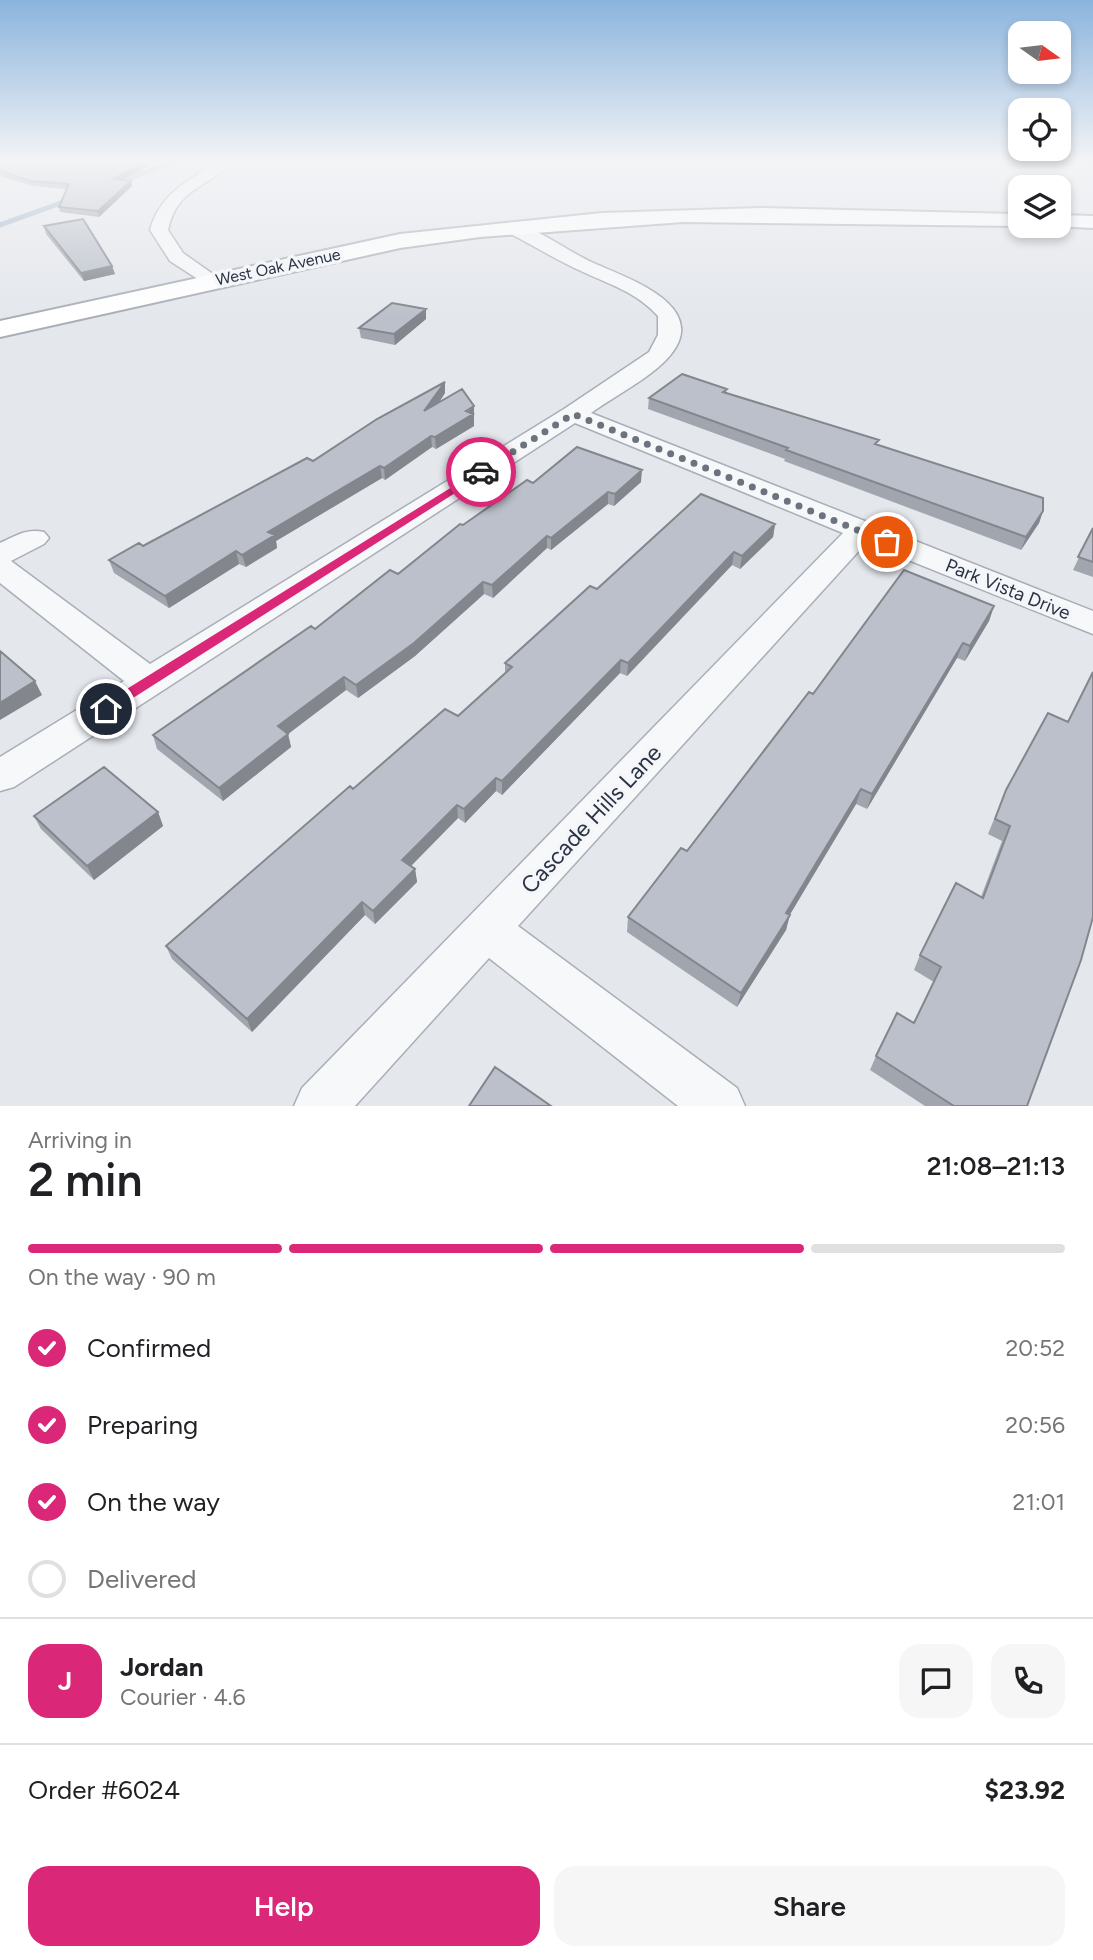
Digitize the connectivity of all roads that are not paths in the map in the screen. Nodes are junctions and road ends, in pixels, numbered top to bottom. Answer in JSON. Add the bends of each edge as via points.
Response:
{"nodes":[{"id":1,"x":161,"y":213,"type":"edge"},
{"id":2,"x":1008,"y":220,"type":"edge"},
{"id":3,"x":1071,"y":221,"type":"edge"},
{"id":4,"x":1093,"y":222,"type":"edge"},
{"id":5,"x":510,"y":227,"type":"junction"},
{"id":6,"x":210,"y":281,"type":"junction"},
{"id":7,"x":0,"y":329,"type":"edge"},
{"id":8,"x":573,"y":414,"type":"junction"},
{"id":9,"x":861,"y":531,"type":"junction"},
{"id":10,"x":34,"y":538,"type":"dead end"},
{"id":11,"x":0,"y":555,"type":"edge"},
{"id":12,"x":0,"y":568,"type":"edge"},
{"id":13,"x":1093,"y":623,"type":"edge"},
{"id":14,"x":149,"y":682,"type":"junction"},
{"id":15,"x":0,"y":776,"type":"edge"},
{"id":16,"x":488,"y":930,"type":"junction"},
{"id":17,"x":320,"y":1106,"type":"edge"},
{"id":18,"x":719,"y":1106,"type":"edge"}],
"edges":[{"from":1,"to":6,"type":"street","via":[[159,230],[176,257]]},
{"from":2,"to":5,"type":"street","name":"West Oak Avenue","via":[[722,215]]},
{"from":3,"to":4,"type":"street"},
{"from":5,"to":6,"type":"street","name":"West Oak Avenue","via":[[400,241]]},
{"from":5,"to":8,"type":"street","via":[[632,285],[668,315],[669,335],[658,356]]},
{"from":6,"to":7,"type":"street","name":"West Oak Avenue"},
{"from":8,"to":9,"type":"street","name":"Park Vista Drive"},
{"from":8,"to":14,"type":"street"},
{"from":9,"to":13,"type":"street","name":"Park Vista Drive"},
{"from":9,"to":16,"type":"street","name":"Cascade Hills Lane"},
{"from":10,"to":11,"type":"street"},
{"from":12,"to":14,"type":"street"},
{"from":14,"to":15,"type":"street"},
{"from":16,"to":17,"type":"street","name":"Cascade Hills Lane"},
{"from":16,"to":18,"type":"street"}]}
